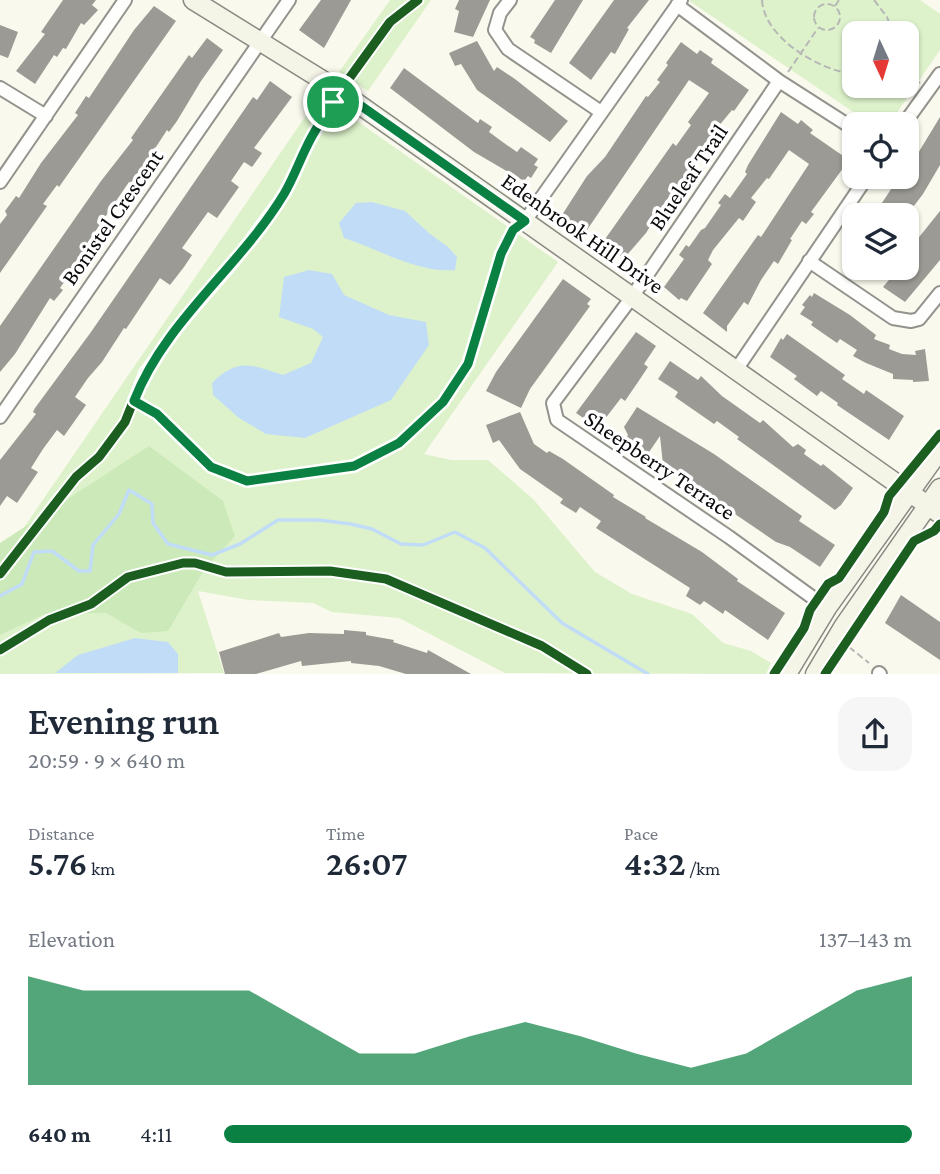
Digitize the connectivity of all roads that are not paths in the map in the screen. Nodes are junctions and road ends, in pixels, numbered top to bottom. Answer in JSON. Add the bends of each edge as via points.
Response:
{"nodes":[{"id":1,"x":125,"y":0,"type":"edge"},
{"id":2,"x":193,"y":0,"type":"edge"},
{"id":3,"x":289,"y":0,"type":"edge"},
{"id":4,"x":510,"y":0,"type":"edge"},
{"id":5,"x":679,"y":3,"type":"edge"},
{"id":6,"x":260,"y":41,"type":"junction"},
{"id":7,"x":940,"y":74,"type":"edge"},
{"id":8,"x":779,"y":81,"type":"junction"},
{"id":9,"x":0,"y":88,"type":"edge"},
{"id":10,"x":934,"y":93,"type":"edge"},
{"id":11,"x":601,"y":112,"type":"junction"},
{"id":12,"x":916,"y":112,"type":"edge"},
{"id":13,"x":46,"y":116,"type":"junction"},
{"id":14,"x":842,"y":121,"type":"edge"},
{"id":15,"x":0,"y":182,"type":"edge"},
{"id":16,"x":859,"y":189,"type":"edge"},
{"id":17,"x":525,"y":221,"type":"junction"},
{"id":18,"x":809,"y":261,"type":"junction"},
{"id":19,"x":940,"y":293,"type":"edge"},
{"id":20,"x":632,"y":297,"type":"junction"},
{"id":21,"x":736,"y":370,"type":"junction"},
{"id":22,"x":0,"y":417,"type":"edge"},
{"id":23,"x":940,"y":450,"type":"edge"},
{"id":24,"x":940,"y":488,"type":"edge"},
{"id":25,"x":910,"y":493,"type":"junction"},
{"id":26,"x":934,"y":509,"type":"edge"},
{"id":27,"x":827,"y":608,"type":"junction"},
{"id":28,"x":787,"y":674,"type":"edge"},
{"id":29,"x":815,"y":674,"type":"edge"}],
"edges":[{"from":1,"to":13,"type":"street"},
{"from":2,"to":6,"type":"street","name":"Edenbrook Hill Drive"},
{"from":3,"to":6,"type":"street","name":"Bonistel Crescent"},
{"from":4,"to":11,"type":"street","via":[[495,30],[508,49]]},
{"from":5,"to":8,"type":"street"},
{"from":5,"to":11,"type":"street"},
{"from":6,"to":17,"type":"street","name":"Edenbrook Hill Drive","via":[[340,91]]},
{"from":6,"to":22,"type":"street","name":"Bonistel Crescent"},
{"from":7,"to":10,"type":"street"},
{"from":8,"to":14,"type":"street"},
{"from":8,"to":20,"type":"street","name":"Blueleaf Trail"},
{"from":9,"to":13,"type":"street"},
{"from":10,"to":12,"type":"street"},
{"from":11,"to":17,"type":"street"},
{"from":13,"to":15,"type":"street"},
{"from":16,"to":18,"type":"street"},
{"from":17,"to":20,"type":"street","name":"Edenbrook Hill Drive"},
{"from":18,"to":19,"type":"street","via":[[902,321],[919,319]]},
{"from":18,"to":21,"type":"street"},
{"from":20,"to":21,"type":"street","name":"Edenbrook Hill Drive"},
{"from":20,"to":27,"type":"street","name":"Sheepberry Terrace","via":[[553,403],[557,419]]},
{"from":21,"to":25,"type":"street","name":"Edenbrook Hill Drive"},
{"from":23,"to":25,"type":"street"},
{"from":24,"to":26,"type":"street"},
{"from":25,"to":26,"type":"street","name":"Edenbrook Hill Drive"},
{"from":25,"to":27,"type":"street"},
{"from":26,"to":29,"type":"street","via":[[851,615]]},
{"from":27,"to":28,"type":"street"}]}
